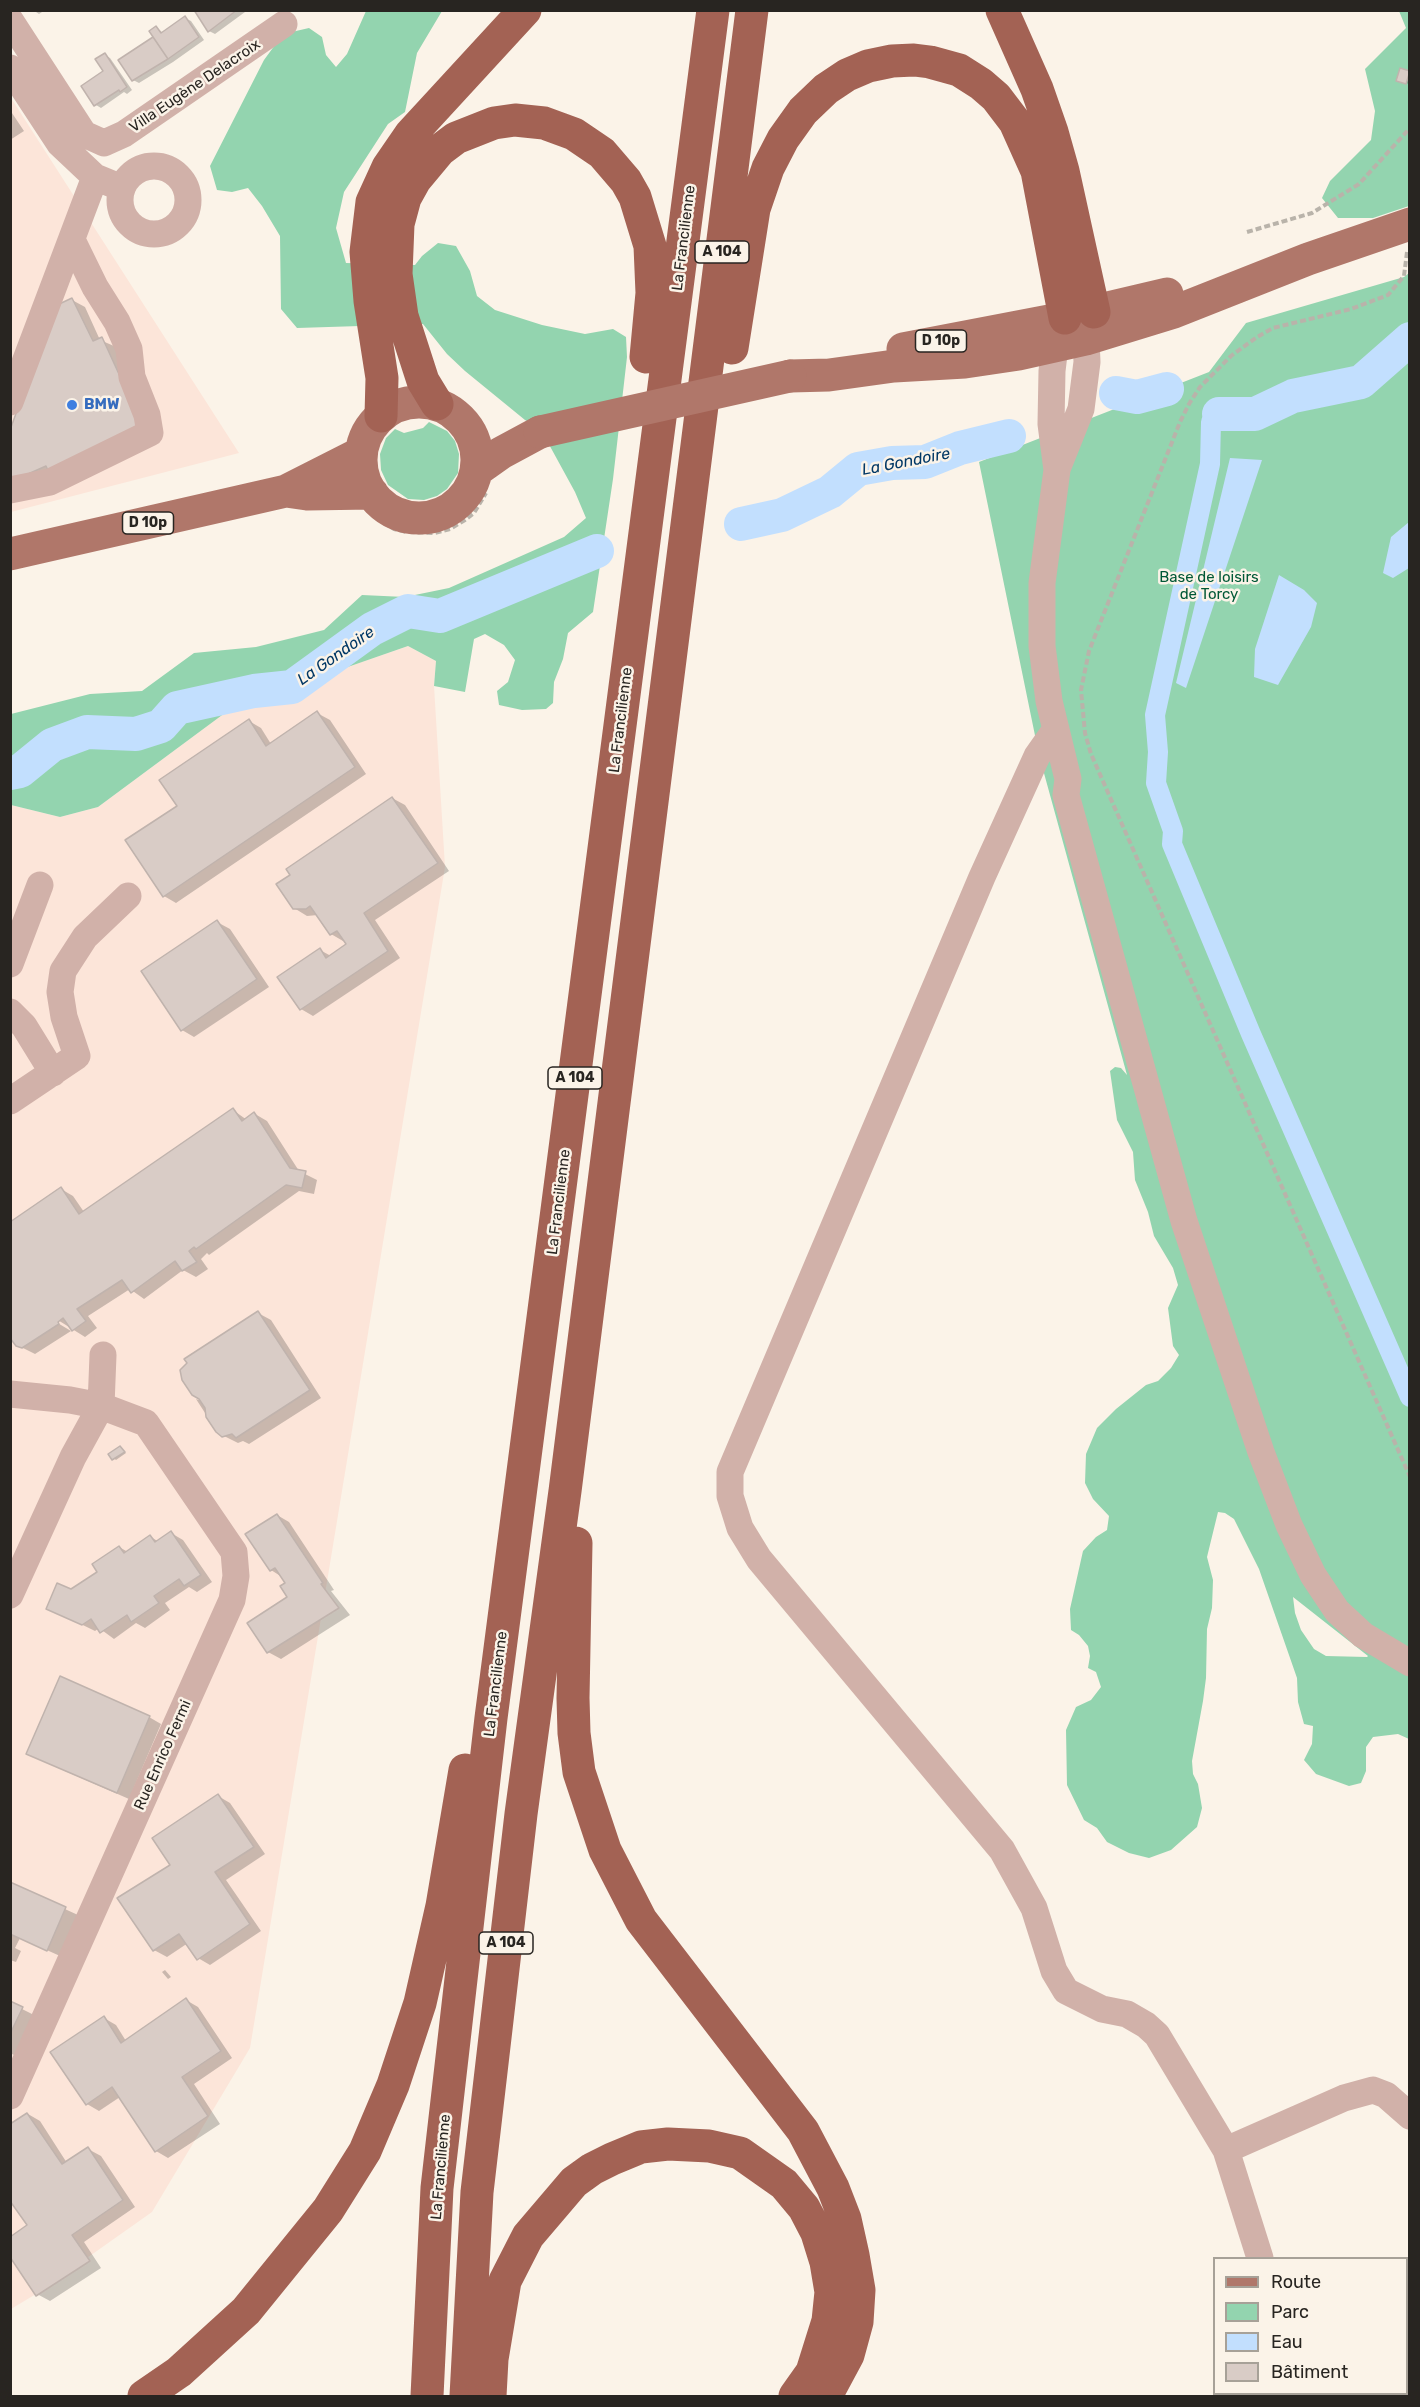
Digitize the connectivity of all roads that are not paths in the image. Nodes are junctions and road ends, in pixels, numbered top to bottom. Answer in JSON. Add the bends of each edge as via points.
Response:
{"nodes":[{"id":1,"x":525,"y":10,"type":"edge"},
{"id":2,"x":713,"y":10,"type":"edge"},
{"id":3,"x":752,"y":10,"type":"edge"},
{"id":4,"x":1002,"y":10,"type":"edge"},
{"id":5,"x":10,"y":20,"type":"edge"},
{"id":6,"x":284,"y":24,"type":"dead end"},
{"id":7,"x":10,"y":68,"type":"edge"},
{"id":8,"x":95,"y":177,"type":"junction"},
{"id":9,"x":122,"y":188,"type":"dead end"},
{"id":10,"x":1408,"y":238,"type":"edge"},
{"id":11,"x":72,"y":240,"type":"junction"},
{"id":12,"x":1075,"y":329,"type":"junction"},
{"id":13,"x":10,"y":402,"type":"edge"},
{"id":14,"x":437,"y":404,"type":"junction"},
{"id":15,"x":381,"y":416,"type":"junction"},
{"id":16,"x":467,"y":427,"type":"junction"},
{"id":17,"x":540,"y":432,"type":"junction"},
{"id":18,"x":658,"y":438,"type":"junction"},
{"id":19,"x":361,"y":453,"type":"junction"},
{"id":20,"x":477,"y":470,"type":"junction"},
{"id":21,"x":10,"y":490,"type":"edge"},
{"id":22,"x":286,"y":491,"type":"junction"},
{"id":23,"x":372,"y":493,"type":"junction"},
{"id":24,"x":691,"y":494,"type":"junction"},
{"id":25,"x":10,"y":554,"type":"edge"},
{"id":26,"x":1056,"y":729,"type":"junction"},
{"id":27,"x":1068,"y":779,"type":"junction"},
{"id":28,"x":40,"y":885,"type":"dead end"},
{"id":29,"x":128,"y":896,"type":"dead end"},
{"id":30,"x":10,"y":964,"type":"edge"},
{"id":31,"x":10,"y":1012,"type":"edge"},
{"id":32,"x":52,"y":1073,"type":"junction"},
{"id":33,"x":10,"y":1101,"type":"edge"},
{"id":34,"x":103,"y":1355,"type":"dead end"},
{"id":35,"x":18,"y":1395,"type":"edge"},
{"id":36,"x":101,"y":1406,"type":"junction"},
{"id":37,"x":565,"y":1491,"type":"junction"},
{"id":38,"x":10,"y":1595,"type":"edge"},
{"id":39,"x":1410,"y":1650,"type":"edge"},
{"id":40,"x":1410,"y":1663,"type":"edge"},
{"id":41,"x":491,"y":1718,"type":"junction"},
{"id":42,"x":10,"y":2096,"type":"edge"},
{"id":43,"x":1410,"y":2116,"type":"edge"},
{"id":44,"x":1226,"y":2150,"type":"junction"},
{"id":45,"x":1259,"y":2257,"type":"edge"},
{"id":46,"x":144,"y":2397,"type":"edge"},
{"id":47,"x":427,"y":2397,"type":"edge"},
{"id":48,"x":466,"y":2397,"type":"edge"},
{"id":49,"x":490,"y":2397,"type":"edge"},
{"id":50,"x":795,"y":2397,"type":"edge"},
{"id":51,"x":826,"y":2397,"type":"edge"}],
"edges":[{"from":1,"to":15,"type":"highway","via":[[410,135],[388,167],[372,202],[366,252],[382,378]]},
{"from":2,"to":18,"type":"highway","name":"La Francilienne","number":"A 104"},
{"from":3,"to":24,"type":"highway","number":"A 104"},
{"from":4,"to":12,"type":"highway","via":[[1037,89],[1063,171]]},
{"from":5,"to":6,"type":"street","name":"Villa Eugène Delacroix","via":[[84,134],[104,143],[124,134]]},
{"from":7,"to":8,"type":"street","via":[[60,144]]},
{"from":8,"to":9,"type":"street"},
{"from":8,"to":11,"type":"street"},
{"from":10,"to":12,"type":"main road","number":"D 10p","via":[[1308,259]]},
{"from":11,"to":13,"type":"street"},
{"from":11,"to":21,"type":"street","via":[[129,349],[132,377],[150,433],[50,482]]},
{"from":12,"to":17,"type":"main road","number":"D 10p","bridge":true,"via":[[965,362],[790,375]]},
{"from":12,"to":24,"type":"highway","via":[[1036,171],[1015,122],[996,97],[959,70],[922,61],[892,61],[847,75],[803,111],[768,168],[752,220],[717,457]]},
{"from":12,"to":26,"type":"street","via":[[1052,371],[1051,424],[1057,470],[1042,583],[1042,635]]},
{"from":14,"to":15,"type":"main road","via":[[407,403]]},
{"from":14,"to":16,"type":"main road","via":[[456,414]]},
{"from":14,"to":18,"type":"highway","via":[[412,354],[397,294],[398,224],[405,198],[427,164],[456,138],[494,123],[544,123],[574,134],[602,153],[626,181],[638,206],[650,246],[652,293],[642,390]]},
{"from":15,"to":19,"type":"main road","via":[[368,433]]},
{"from":16,"to":17,"type":"main road","number":"D 10p"},
{"from":16,"to":20,"type":"main road","via":[[477,450]]},
{"from":17,"to":20,"type":"main road","number":"D 10p"},
{"from":18,"to":41,"type":"highway","name":"La Francilienne","number":"A 104"},
{"from":19,"to":22,"type":"main road","number":"D 10p"},
{"from":19,"to":23,"type":"main road","via":[[363,474]]},
{"from":20,"to":23,"type":"main road","via":[[465,496],[435,515],[400,514]]},
{"from":22,"to":23,"type":"main road","number":"D 10p"},
{"from":22,"to":25,"type":"main road","number":"D 10p"},
{"from":24,"to":37,"type":"highway","number":"A 104"},
{"from":26,"to":27,"type":"street"},
{"from":26,"to":44,"type":"street","via":[[1037,756],[977,888],[730,1472],[730,1496],[740,1528],[759,1559],[1002,1850],[1034,1908],[1054,1971],[1066,1991],[1146,2025],[1156,2035]]},
{"from":27,"to":39,"type":"street","via":[[1077,792],[1194,1218],[1298,1521],[1322,1569],[1345,1603],[1380,1634]]},
{"from":27,"to":40,"type":"street","via":[[1066,795],[1184,1221],[1289,1525],[1313,1575],[1337,1611],[1372,1641]]},
{"from":28,"to":30,"type":"street"},
{"from":29,"to":32,"type":"street","via":[[86,937],[63,971],[60,992],[64,1017],[77,1056]]},
{"from":31,"to":32,"type":"street","via":[[24,1026]]},
{"from":32,"to":33,"type":"street"},
{"from":34,"to":36,"type":"street"},
{"from":35,"to":36,"type":"street"},
{"from":36,"to":38,"type":"street","via":[[73,1457]]},
{"from":36,"to":42,"type":"street","name":"Rue Enrico Fermi","via":[[146,1423],[234,1552],[236,1576],[232,1599]]},
{"from":37,"to":48,"type":"highway","number":"A 104","via":[[521,1814],[477,2193]]},
{"from":37,"to":51,"type":"highway","via":[[576,1527],[574,1733],[579,1772],[595,1824],[641,1920],[803,2131],[845,2219],[859,2290],[857,2322],[848,2355]]},
{"from":41,"to":46,"type":"highway","via":[[465,1766],[442,1906],[420,2003],[393,2085],[365,2151],[328,2210],[246,2311],[179,2372]]},
{"from":41,"to":47,"type":"highway","name":"La Francilienne","number":"A 104","via":[[437,2188]]},
{"from":43,"to":44,"type":"street","via":[[1386,2095],[1373,2090],[1344,2098]]},
{"from":44,"to":45,"type":"street"},
{"from":49,"to":50,"type":"highway","via":[[505,2281],[528,2236],[574,2182],[592,2169],[641,2147],[668,2144],[709,2146],[741,2153],[784,2184],[813,2225],[831,2292],[828,2321],[812,2372]]}]}
